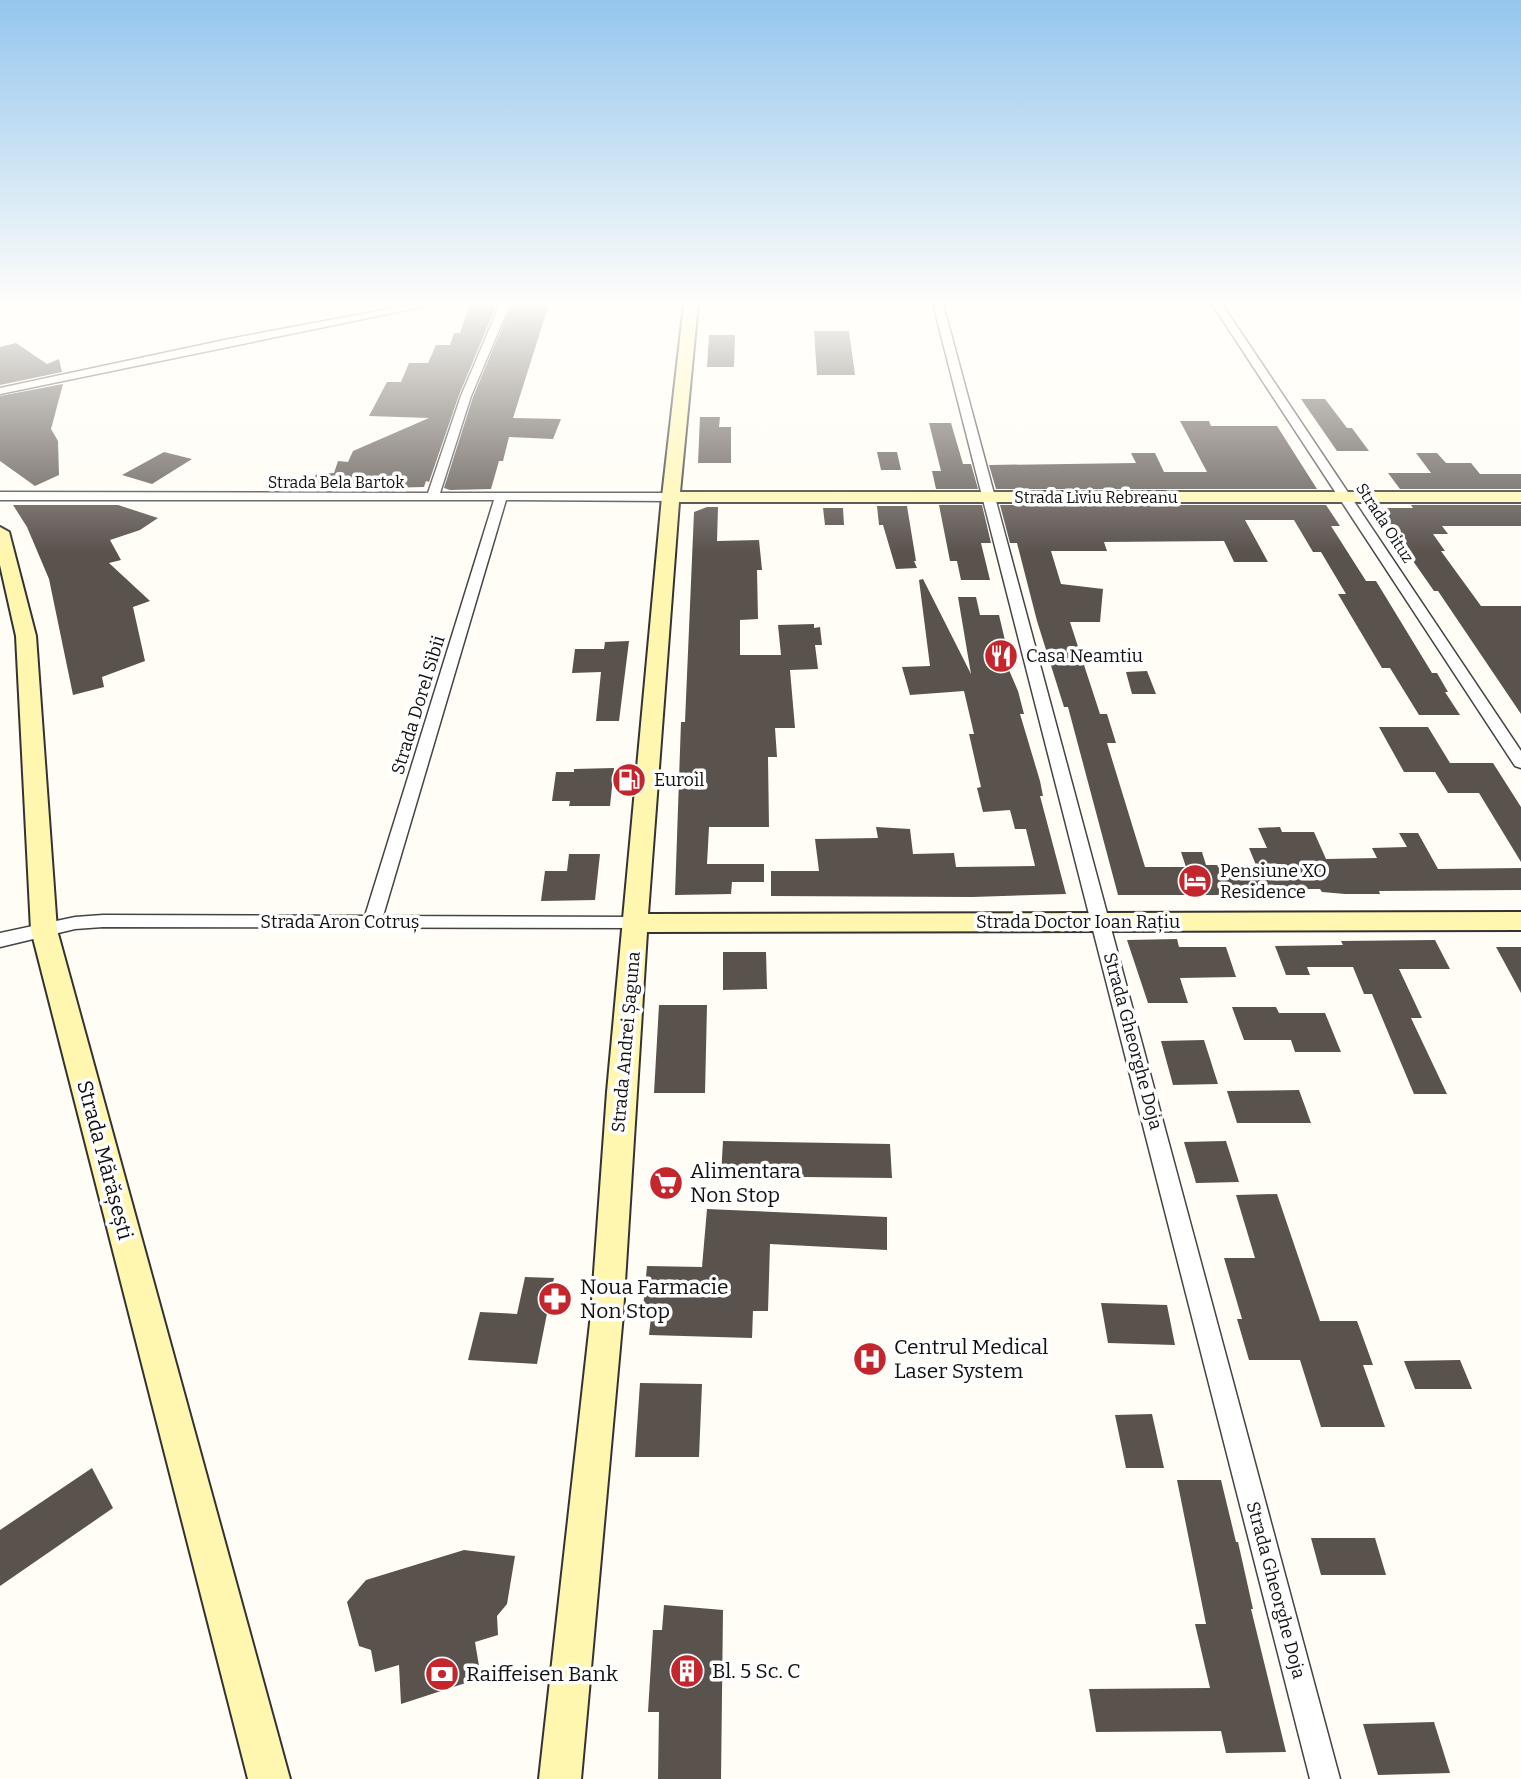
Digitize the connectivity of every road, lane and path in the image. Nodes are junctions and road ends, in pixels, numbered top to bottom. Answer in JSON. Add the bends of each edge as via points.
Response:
{"nodes":[{"id":1,"x":19,"y":387,"type":"edge"},
{"id":2,"x":470,"y":387,"type":"edge"},
{"id":3,"x":682,"y":387,"type":"edge"},
{"id":4,"x":960,"y":387,"type":"edge"},
{"id":5,"x":1273,"y":387,"type":"edge"},
{"id":6,"x":0,"y":391,"type":"edge"},
{"id":7,"x":0,"y":496,"type":"edge"},
{"id":8,"x":989,"y":496,"type":"junction"},
{"id":9,"x":671,"y":497,"type":"junction"},
{"id":10,"x":1348,"y":497,"type":"junction"},
{"id":11,"x":1521,"y":497,"type":"edge"},
{"id":12,"x":432,"y":498,"type":"junction"},
{"id":13,"x":501,"y":498,"type":"junction"},
{"id":14,"x":0,"y":532,"type":"edge"},
{"id":15,"x":8,"y":590,"type":"edge"},
{"id":16,"x":1521,"y":763,"type":"edge"},
{"id":17,"x":1521,"y":921,"type":"edge"},
{"id":18,"x":1102,"y":922,"type":"junction"},
{"id":19,"x":372,"y":923,"type":"junction"},
{"id":20,"x":636,"y":923,"type":"junction"},
{"id":21,"x":44,"y":930,"type":"junction"},
{"id":22,"x":0,"y":940,"type":"edge"},
{"id":23,"x":269,"y":1779,"type":"edge"},
{"id":24,"x":560,"y":1779,"type":"edge"},
{"id":25,"x":1325,"y":1779,"type":"edge"}],
"edges":[{"from":1,"to":6,"type":"street"},
{"from":2,"to":12,"type":"street"},
{"from":3,"to":9,"type":"street","name":"Strada Andrei Șaguna"},
{"from":4,"to":8,"type":"street","name":"Strada Gheorghe Doja"},
{"from":5,"to":10,"type":"street","name":"Strada Oituz"},
{"from":7,"to":12,"type":"street","name":"Strada Bela Bartok"},
{"from":8,"to":9,"type":"street","name":"Strada Liviu Rebreanu"},
{"from":8,"to":10,"type":"street","name":"Strada Liviu Rebreanu"},
{"from":8,"to":18,"type":"street","name":"Strada Gheorghe Doja"},
{"from":9,"to":13,"type":"street","name":"Strada Bela Bartok"},
{"from":9,"to":20,"type":"street","name":"Strada Andrei Șaguna"},
{"from":10,"to":11,"type":"street","name":"Strada Liviu Rebreanu"},
{"from":10,"to":16,"type":"street","name":"Strada Oituz"},
{"from":12,"to":13,"type":"street","name":"Strada Bela Bartok"},
{"from":13,"to":19,"type":"street","name":"Strada Dorel Sibii"},
{"from":14,"to":15,"type":"street","name":"Strada Mărășești"},
{"from":15,"to":21,"type":"street","name":"Strada Mărășești","via":[[26,636]]},
{"from":17,"to":18,"type":"street","name":"Strada Doctor Ioan Rațiu"},
{"from":18,"to":20,"type":"street","name":"Strada Doctor Ioan Rațiu"},
{"from":18,"to":25,"type":"street","name":"Strada Gheorghe Doja"},
{"from":19,"to":20,"type":"street","name":"Strada Aron Cotruș"},
{"from":19,"to":21,"type":"street","name":"Strada Aron Cotruș","via":[[103,921]]},
{"from":20,"to":24,"type":"street","name":"Strada Andrei Șaguna","via":[[607,1314]]},
{"from":21,"to":22,"type":"street","name":"Strada Aron Cotruș"},
{"from":21,"to":23,"type":"street","name":"Strada Mărășești"}]}
